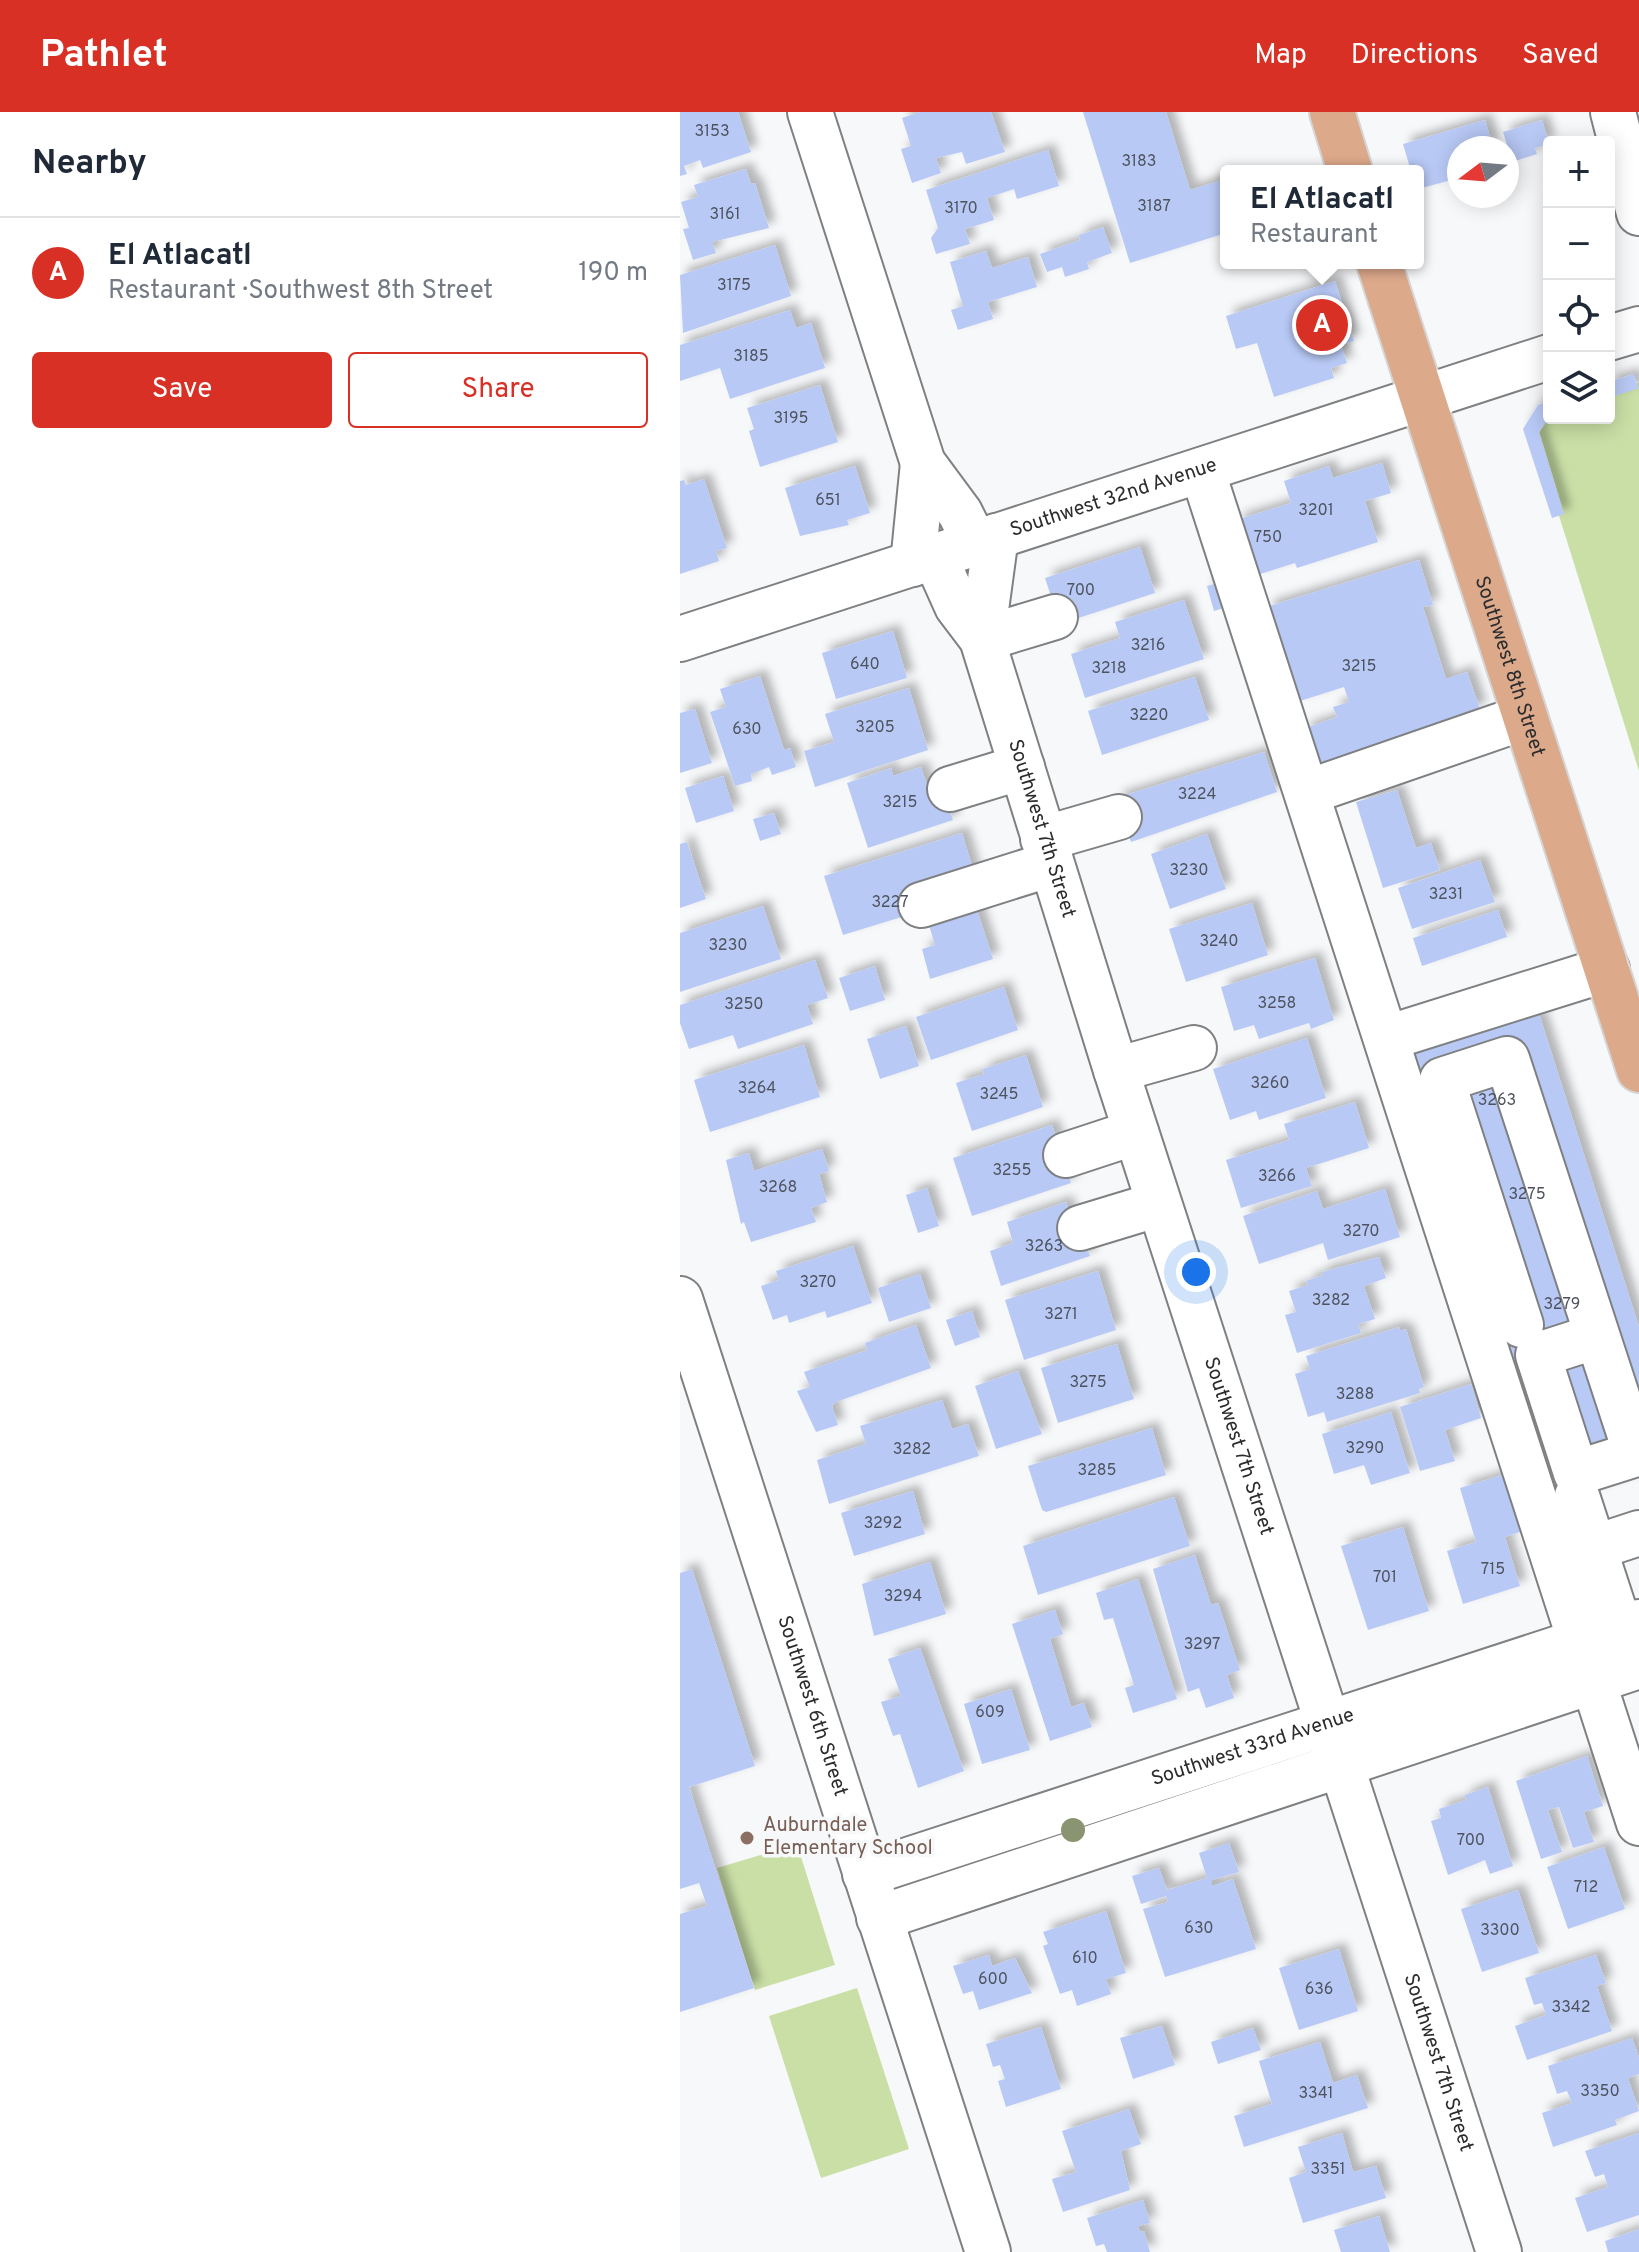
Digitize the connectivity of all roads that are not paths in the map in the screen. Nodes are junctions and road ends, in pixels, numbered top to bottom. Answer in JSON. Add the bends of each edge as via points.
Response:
{"nodes":[{"id":1,"x":810,"y":112,"type":"edge"},
{"id":2,"x":1332,"y":112,"type":"edge"},
{"id":3,"x":1613,"y":112,"type":"edge"},
{"id":4,"x":1348,"y":165,"type":"edge"},
{"id":5,"x":1638,"y":204,"type":"edge"},
{"id":6,"x":1381,"y":269,"type":"edge"},
{"id":7,"x":1639,"y":329,"type":"edge"},
{"id":8,"x":1615,"y":336,"type":"edge"},
{"id":9,"x":1543,"y":359,"type":"edge"},
{"id":10,"x":1422,"y":398,"type":"junction"},
{"id":11,"x":923,"y":463,"type":"junction"},
{"id":12,"x":1202,"y":470,"type":"junction"},
{"id":13,"x":986,"y":540,"type":"junction"},
{"id":14,"x":924,"y":560,"type":"junction"},
{"id":15,"x":1055,"y":617,"type":"dead end"},
{"id":16,"x":680,"y":639,"type":"edge"},
{"id":17,"x":982,"y":639,"type":"junction"},
{"id":18,"x":1525,"y":717,"type":"junction"},
{"id":19,"x":1022,"y":767,"type":"junction"},
{"id":20,"x":950,"y":789,"type":"dead end"},
{"id":21,"x":1308,"y":792,"type":"junction"},
{"id":22,"x":1119,"y":817,"type":"dead end"},
{"id":23,"x":1047,"y":851,"type":"junction"},
{"id":24,"x":921,"y":905,"type":"dead end"},
{"id":25,"x":1622,"y":994,"type":"edge"},
{"id":26,"x":1387,"y":1038,"type":"junction"},
{"id":27,"x":1194,"y":1048,"type":"dead end"},
{"id":28,"x":1116,"y":1070,"type":"junction"},
{"id":29,"x":1639,"y":1070,"type":"edge"},
{"id":30,"x":1136,"y":1132,"type":"junction"},
{"id":31,"x":1066,"y":1155,"type":"dead end"},
{"id":32,"x":1159,"y":1204,"type":"junction"},
{"id":33,"x":1080,"y":1228,"type":"dead end"},
{"id":34,"x":680,"y":1299,"type":"edge"},
{"id":35,"x":1521,"y":1325,"type":"dead end"},
{"id":36,"x":1597,"y":1336,"type":"dead end"},
{"id":37,"x":1577,"y":1496,"type":"dead end"},
{"id":38,"x":1639,"y":1533,"type":"edge"},
{"id":39,"x":1593,"y":1548,"type":"junction"},
{"id":40,"x":1608,"y":1643,"type":"edge"},
{"id":41,"x":1639,"y":1666,"type":"edge"},
{"id":42,"x":1328,"y":1721,"type":"junction"},
{"id":43,"x":1343,"y":1763,"type":"junction"},
{"id":44,"x":1639,"y":1823,"type":"edge"},
{"id":45,"x":865,"y":1874,"type":"junction"},
{"id":46,"x":879,"y":1918,"type":"junction"},
{"id":47,"x":988,"y":2252,"type":"edge"},
{"id":48,"x":1499,"y":2252,"type":"edge"}],
"edges":[{"from":1,"to":11,"type":"street","name":"Southwest 7th Street"},
{"from":2,"to":4,"type":"main road"},
{"from":3,"to":5,"type":"street"},
{"from":6,"to":10,"type":"main road","name":"Southwest 8th Street"},
{"from":7,"to":8,"type":"street"},
{"from":9,"to":10,"type":"street","name":"Southwest 32nd Avenue"},
{"from":10,"to":12,"type":"street","name":"Southwest 32nd Avenue"},
{"from":10,"to":18,"type":"main road","name":"Southwest 8th Street"},
{"from":11,"to":13,"type":"street","name":"Southwest 7th Street"},
{"from":11,"to":14,"type":"street","name":"Southwest 7th Street"},
{"from":12,"to":13,"type":"street","name":"Southwest 32nd Avenue"},
{"from":12,"to":21,"type":"street"},
{"from":13,"to":14,"type":"street","name":"Southwest 32nd Avenue"},
{"from":13,"to":17,"type":"street","name":"Southwest 7th Street"},
{"from":14,"to":16,"type":"street","name":"Southwest 32nd Avenue"},
{"from":14,"to":17,"type":"street","name":"Southwest 7th Street"},
{"from":15,"to":17,"type":"street"},
{"from":17,"to":19,"type":"street","name":"Southwest 7th Street"},
{"from":18,"to":21,"type":"street"},
{"from":18,"to":25,"type":"main road","name":"Southwest 8th Street"},
{"from":19,"to":20,"type":"street"},
{"from":19,"to":23,"type":"street","name":"Southwest 7th Street"},
{"from":21,"to":26,"type":"street"},
{"from":22,"to":23,"type":"street"},
{"from":23,"to":24,"type":"street"},
{"from":23,"to":28,"type":"street","name":"Southwest 7th Street"},
{"from":25,"to":26,"type":"street"},
{"from":25,"to":29,"type":"main road","name":"Southwest 8th Street"},
{"from":26,"to":40,"type":"street"},
{"from":27,"to":28,"type":"street"},
{"from":28,"to":30,"type":"street","name":"Southwest 7th Street"},
{"from":30,"to":31,"type":"street"},
{"from":30,"to":32,"type":"street","name":"Southwest 7th Street"},
{"from":32,"to":33,"type":"street"},
{"from":32,"to":42,"type":"street","name":"Southwest 7th Street"},
{"from":34,"to":45,"type":"street","name":"Southwest 6th Street"},
{"from":35,"to":36,"type":"street","via":[[1442,1080],[1507,1059]]},
{"from":37,"to":39,"type":"street"},
{"from":38,"to":39,"type":"street"},
{"from":39,"to":40,"type":"street"},
{"from":40,"to":41,"type":"street","name":"Southwest 33rd Avenue"},
{"from":40,"to":42,"type":"street","name":"Southwest 33rd Avenue"},
{"from":40,"to":43,"type":"street","name":"Southwest 33rd Avenue"},
{"from":40,"to":44,"type":"street"},
{"from":42,"to":43,"type":"street","name":"Southwest 7th Street"},
{"from":42,"to":45,"type":"street","name":"Southwest 33rd Avenue"},
{"from":43,"to":46,"type":"street","name":"Southwest 33rd Avenue"},
{"from":43,"to":48,"type":"street","name":"Southwest 7th Street"},
{"from":45,"to":46,"type":"street","name":"Southwest 6th Street"},
{"from":46,"to":47,"type":"street","name":"Southwest 6th Street"}]}
